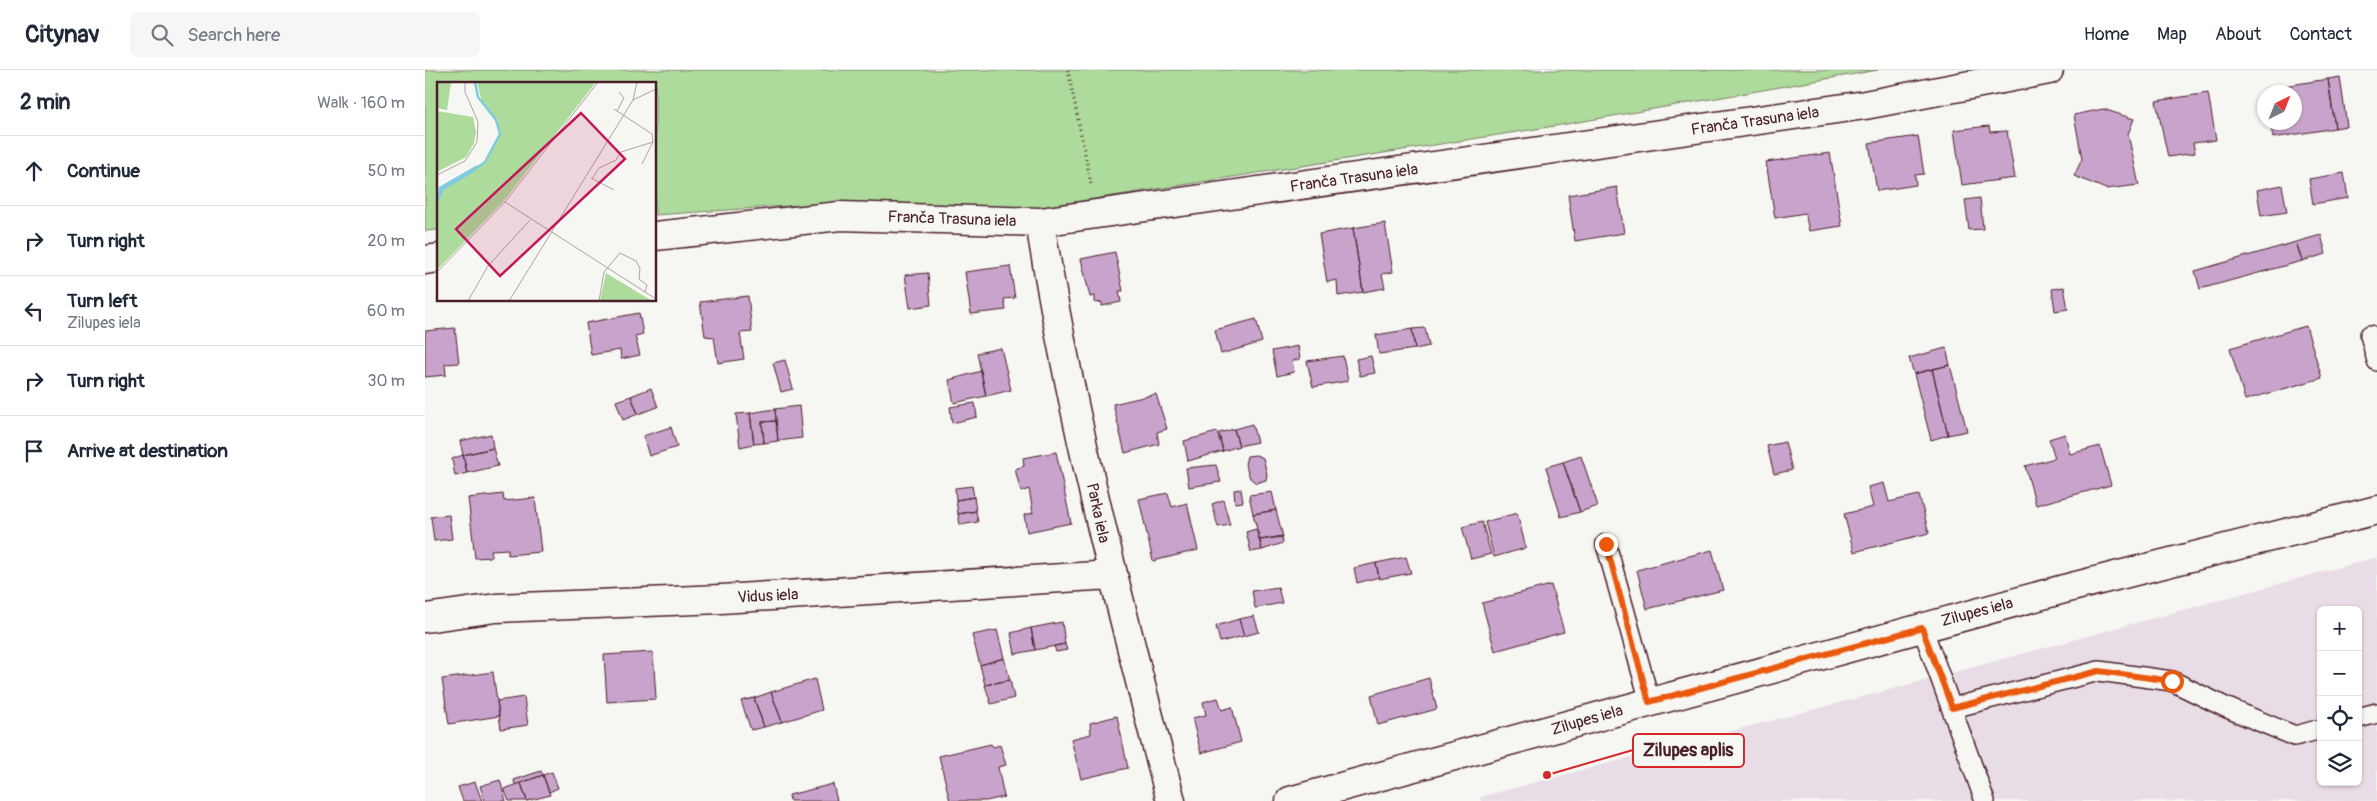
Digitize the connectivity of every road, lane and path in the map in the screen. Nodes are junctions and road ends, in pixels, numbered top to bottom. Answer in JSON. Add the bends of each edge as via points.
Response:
{"nodes":[{"id":1,"x":1067,"y":70,"type":"edge"},
{"id":2,"x":2049,"y":70,"type":"edge"},
{"id":3,"x":1097,"y":214,"type":"junction"},
{"id":4,"x":1040,"y":222,"type":"junction"},
{"id":5,"x":656,"y":236,"type":"edge"},
{"id":6,"x":2370,"y":335,"type":"dead end"},
{"id":7,"x":2377,"y":361,"type":"edge"},
{"id":8,"x":2377,"y":510,"type":"edge"},
{"id":9,"x":1606,"y":544,"type":"dead end"},
{"id":10,"x":1112,"y":575,"type":"junction"},
{"id":11,"x":425,"y":618,"type":"edge"},
{"id":12,"x":1922,"y":628,"type":"junction"},
{"id":13,"x":1649,"y":702,"type":"junction"},
{"id":14,"x":1952,"y":708,"type":"junction"},
{"id":15,"x":2377,"y":713,"type":"edge"},
{"id":16,"x":2362,"y":717,"type":"edge"},
{"id":17,"x":2317,"y":730,"type":"edge"},
{"id":18,"x":1171,"y":801,"type":"edge"},
{"id":19,"x":1290,"y":801,"type":"edge"},
{"id":20,"x":1985,"y":801,"type":"edge"}],
"edges":[{"from":1,"to":3,"type":"path"},
{"from":2,"to":3,"type":"street","name":"Franča Trasuna iela","via":[[1865,105]]},
{"from":3,"to":4,"type":"street","name":"Franča Trasuna iela"},
{"from":4,"to":5,"type":"street","name":"Franča Trasuna iela","via":[[840,216]]},
{"from":4,"to":10,"type":"street","name":"Parka iela","via":[[1054,309]]},
{"from":6,"to":7,"type":"lane"},
{"from":8,"to":12,"type":"street","name":"Zilupes iela","via":[[2064,588]]},
{"from":9,"to":13,"type":"lane"},
{"from":10,"to":11,"type":"street","name":"Vidus iela","via":[[721,599],[496,608]]},
{"from":10,"to":18,"type":"street","name":"Parka iela"},
{"from":12,"to":13,"type":"street","name":"Zilupes iela"},
{"from":12,"to":14,"type":"lane"},
{"from":13,"to":19,"type":"street","name":"Zilupes iela"},
{"from":14,"to":17,"type":"lane","via":[[2099,671],[2172,681],[2295,736]]},
{"from":14,"to":20,"type":"lane"},
{"from":15,"to":16,"type":"lane"}]}
